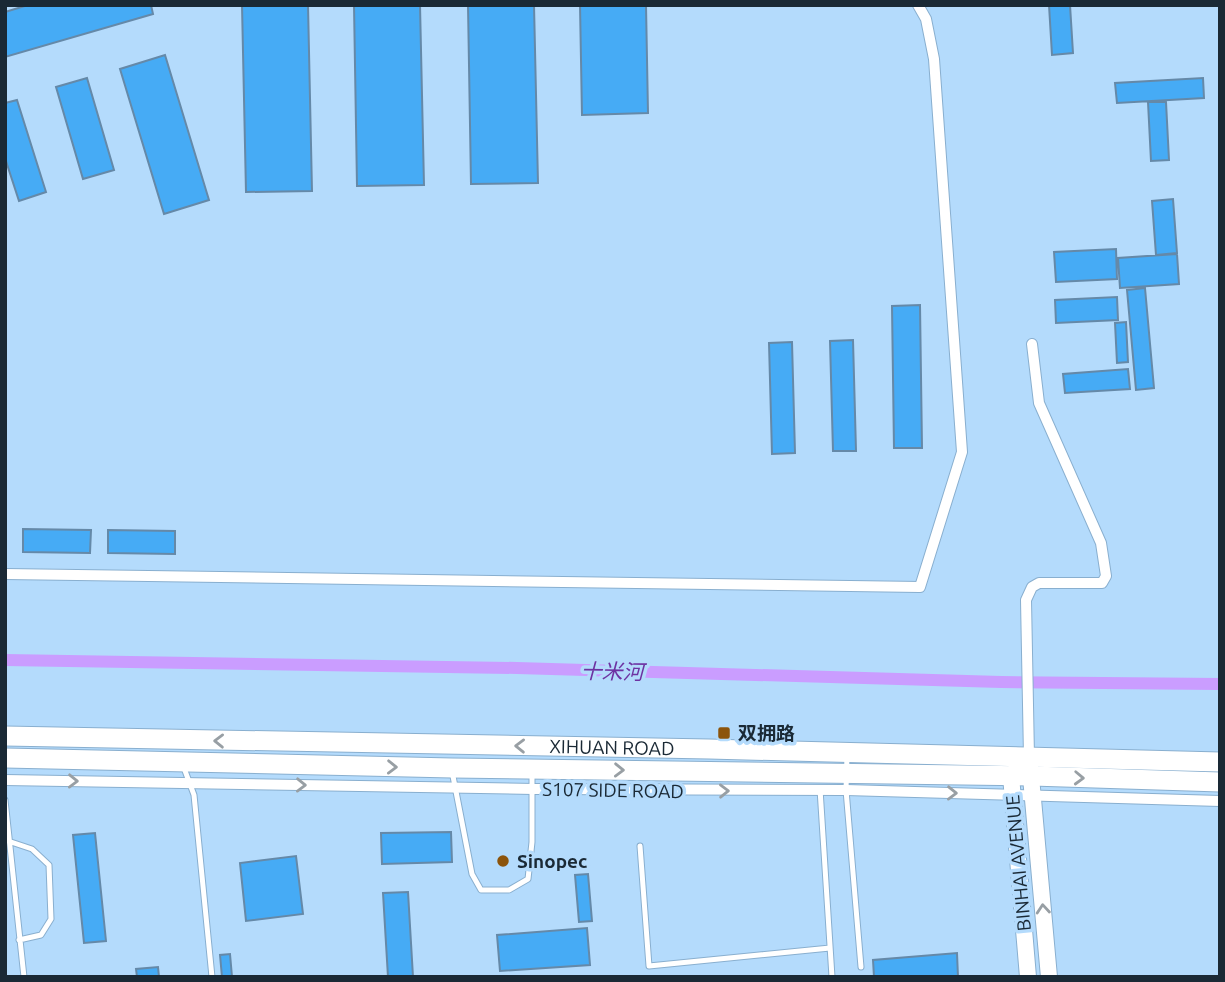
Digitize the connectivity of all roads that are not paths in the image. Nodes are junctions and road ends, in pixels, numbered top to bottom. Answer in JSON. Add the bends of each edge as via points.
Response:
{"nodes":[{"id":1,"x":918,"y":5,"type":"edge"},
{"id":2,"x":1032,"y":344,"type":"dead end"},
{"id":3,"x":5,"y":574,"type":"edge"},
{"id":4,"x":5,"y":736,"type":"edge"},
{"id":5,"x":822,"y":751,"type":"junction"},
{"id":6,"x":847,"y":752,"type":"junction"},
{"id":7,"x":5,"y":758,"type":"edge"},
{"id":8,"x":182,"y":761,"type":"junction"},
{"id":9,"x":1220,"y":762,"type":"edge"},
{"id":10,"x":532,"y":769,"type":"junction"},
{"id":11,"x":1031,"y":776,"type":"junction"},
{"id":12,"x":453,"y":778,"type":"junction"},
{"id":13,"x":5,"y":780,"type":"edge"},
{"id":14,"x":821,"y":782,"type":"junction"},
{"id":15,"x":846,"y":782,"type":"junction"},
{"id":16,"x":1220,"y":782,"type":"edge"},
{"id":17,"x":188,"y":783,"type":"junction"},
{"id":18,"x":1011,"y":785,"type":"junction"},
{"id":19,"x":534,"y":789,"type":"junction"},
{"id":20,"x":5,"y":800,"type":"edge"},
{"id":21,"x":1220,"y":801,"type":"edge"},
{"id":22,"x":7,"y":841,"type":"edge"},
{"id":23,"x":640,"y":846,"type":"dead end"},
{"id":24,"x":19,"y":940,"type":"junction"},
{"id":25,"x":830,"y":947,"type":"junction"},
{"id":26,"x":860,"y":967,"type":"dead end"},
{"id":27,"x":24,"y":977,"type":"edge"},
{"id":28,"x":212,"y":977,"type":"edge"},
{"id":29,"x":832,"y":977,"type":"edge"},
{"id":30,"x":1028,"y":977,"type":"edge"},
{"id":31,"x":1049,"y":977,"type":"edge"}],
"edges":[{"from":1,"to":3,"type":"street","via":[[926,19],[934,59],[962,452],[920,587]]},
{"from":2,"to":11,"type":"street","via":[[1039,403],[1101,543],[1106,576],[1102,583],[1039,583],[1026,600]]},
{"from":5,"to":4,"type":"highway","name":"XIHUAN ROAD","one_way":true},
{"from":5,"to":6,"type":"highway","name":"XIHUAN ROAD"},
{"from":5,"to":14,"type":"lane"},
{"from":6,"to":11,"type":"highway","name":"XIHUAN ROAD"},
{"from":6,"to":15,"type":"lane"},
{"from":7,"to":8,"type":"highway","name":"XIHUAN ROAD"},
{"from":8,"to":12,"type":"highway","name":"XIHUAN ROAD","one_way":true},
{"from":8,"to":17,"type":"lane"},
{"from":9,"to":11,"type":"highway","name":"XIHUAN ROAD"},
{"from":10,"to":12,"type":"highway","name":"XIHUAN ROAD"},
{"from":10,"to":14,"type":"highway","name":"XIHUAN ROAD","one_way":true},
{"from":10,"to":19,"type":"lane"},
{"from":11,"to":16,"type":"highway","name":"XIHUAN ROAD","one_way":true},
{"from":11,"to":18,"type":"highway","name":"XIHUAN ROAD"},
{"from":11,"to":21,"type":"street"},
{"from":31,"to":11,"type":"main road","one_way":true},
{"from":17,"to":12,"type":"street","name":"S107 SIDE ROAD","one_way":true},
{"from":12,"to":19,"type":"street","name":"S107 SIDE ROAD"},
{"from":12,"to":19,"type":"lane","via":[[472,874],[481,890],[509,890],[528,879]]},
{"from":13,"to":17,"type":"street","name":"S107 SIDE ROAD","one_way":true},
{"from":14,"to":15,"type":"highway","name":"XIHUAN ROAD"},
{"from":19,"to":14,"type":"street","name":"S107 SIDE ROAD","one_way":true},
{"from":14,"to":25,"type":"lane"},
{"from":15,"to":18,"type":"highway","name":"XIHUAN ROAD","one_way":true},
{"from":15,"to":26,"type":"lane"},
{"from":17,"to":28,"type":"lane","via":[[194,795]]},
{"from":18,"to":30,"type":"main road","name":"BINHAI AVENUE"},
{"from":20,"to":22,"type":"lane"},
{"from":22,"to":24,"type":"lane"},
{"from":22,"to":24,"type":"lane","via":[[32,849],[49,865],[51,919],[41,935]]},
{"from":23,"to":25,"type":"lane","via":[[649,966]]},
{"from":24,"to":27,"type":"lane"},
{"from":25,"to":29,"type":"lane"}]}
